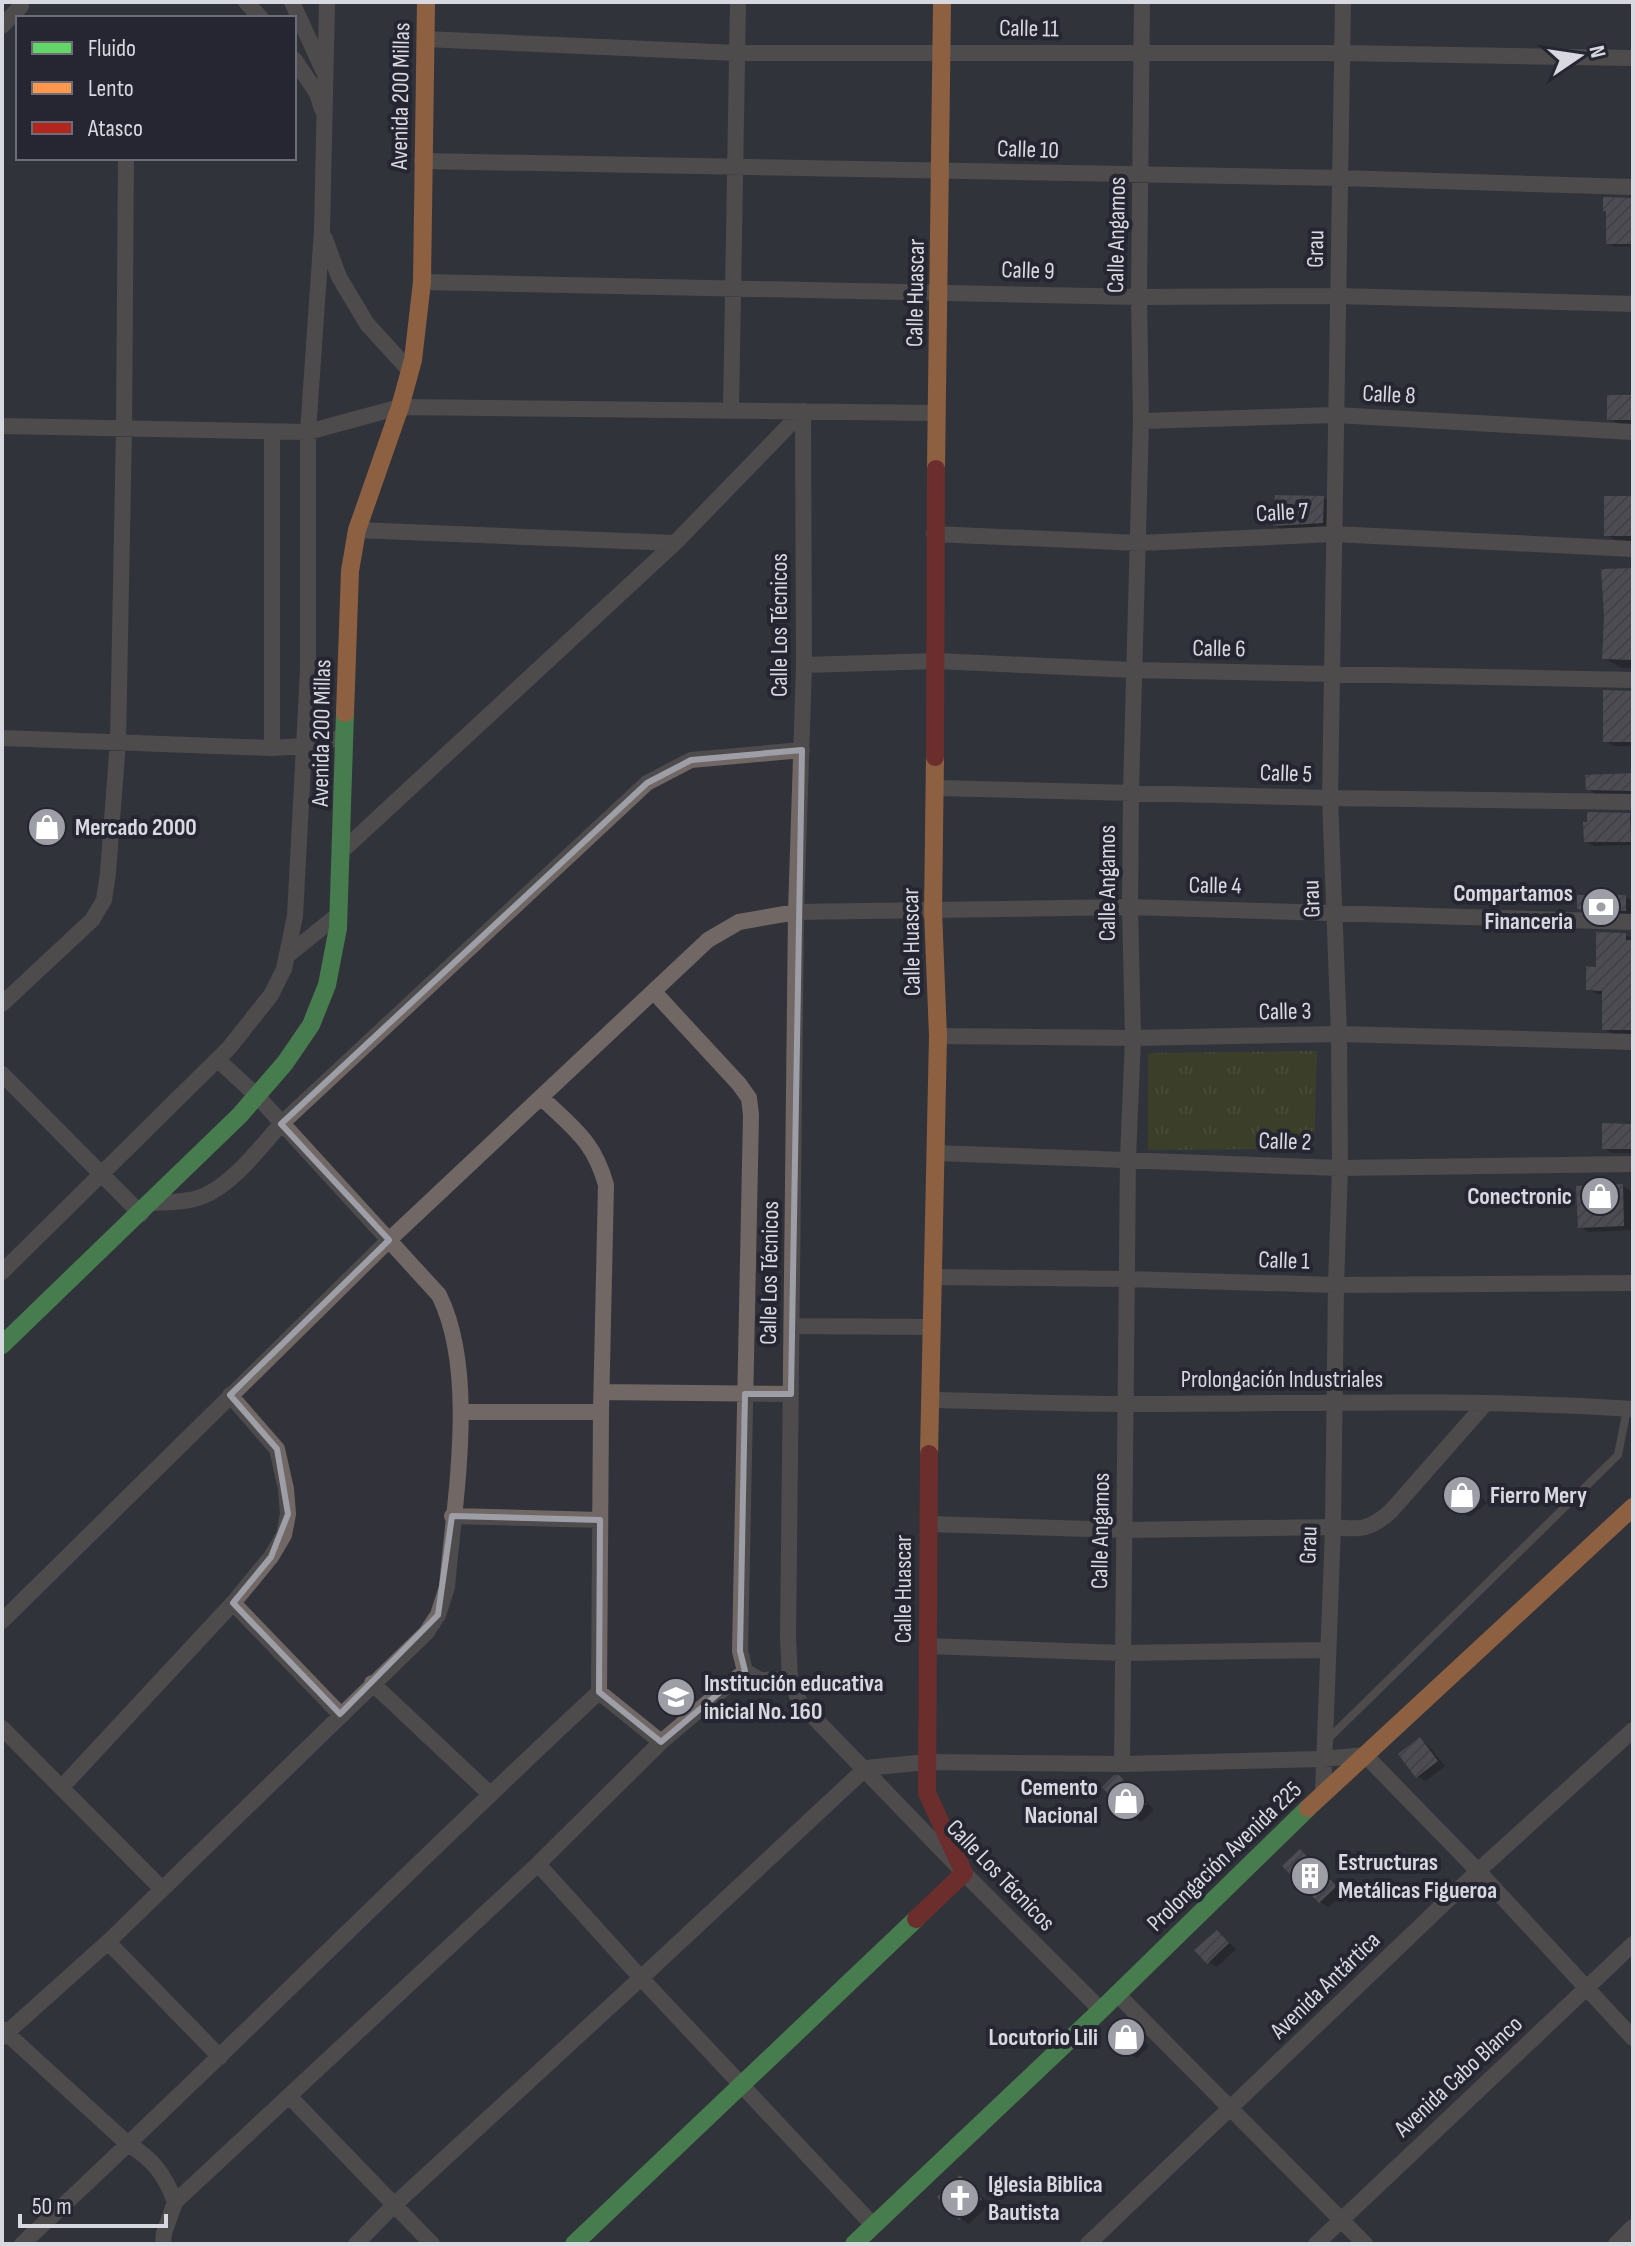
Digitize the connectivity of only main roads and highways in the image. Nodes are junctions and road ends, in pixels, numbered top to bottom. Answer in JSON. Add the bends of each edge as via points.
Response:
{"nodes":[{"id":1,"x":426,"y":2,"type":"edge"},
{"id":2,"x":942,"y":2,"type":"edge"},
{"id":3,"x":2,"y":1345,"type":"edge"},
{"id":4,"x":1633,"y":1507,"type":"edge"},
{"id":5,"x":574,"y":2244,"type":"edge"},
{"id":6,"x":854,"y":2244,"type":"edge"}],
"edges":[{"from":1,"to":3,"type":"main road","name":"Avenida 200 Millas","via":[[422,282],[410,371],[357,530],[350,571],[333,967],[316,1013],[290,1058],[258,1097]]},
{"from":2,"to":5,"type":"main road","name":"Calle Huascar","via":[[934,534],[933,911],[938,1036],[927,1793],[964,1873]]},
{"from":4,"to":6,"type":"main road","name":"Prolongación Avenida 225","via":[[1323,1793]]}]}
